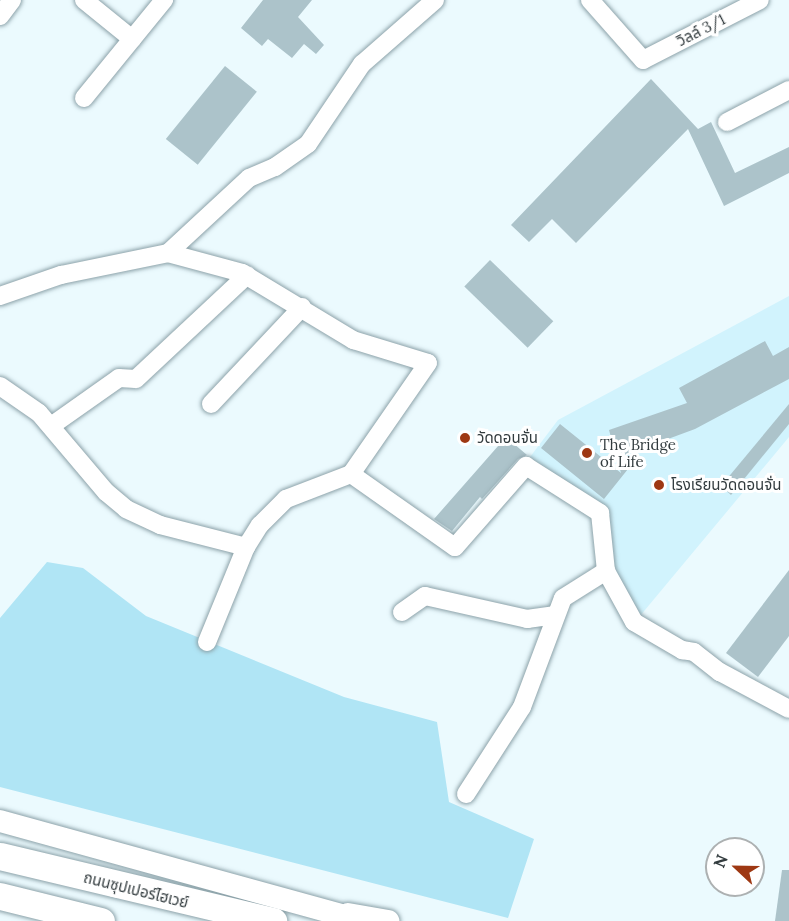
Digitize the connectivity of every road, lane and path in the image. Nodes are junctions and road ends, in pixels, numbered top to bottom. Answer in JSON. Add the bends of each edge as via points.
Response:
{"nodes":[{"id":1,"x":12,"y":0,"type":"edge"},
{"id":2,"x":84,"y":0,"type":"edge"},
{"id":3,"x":164,"y":0,"type":"edge"},
{"id":4,"x":435,"y":0,"type":"edge"},
{"id":5,"x":590,"y":0,"type":"edge"},
{"id":6,"x":760,"y":0,"type":"edge"},
{"id":7,"x":0,"y":16,"type":"edge"},
{"id":8,"x":132,"y":39,"type":"junction"},
{"id":9,"x":789,"y":90,"type":"edge"},
{"id":10,"x":84,"y":98,"type":"dead end"},
{"id":11,"x":727,"y":122,"type":"dead end"},
{"id":12,"x":168,"y":253,"type":"junction"},
{"id":13,"x":247,"y":275,"type":"junction"},
{"id":14,"x":0,"y":296,"type":"edge"},
{"id":15,"x":302,"y":307,"type":"junction"},
{"id":16,"x":0,"y":386,"type":"edge"},
{"id":17,"x":211,"y":404,"type":"dead end"},
{"id":18,"x":51,"y":426,"type":"junction"},
{"id":19,"x":351,"y":474,"type":"junction"},
{"id":20,"x":246,"y":547,"type":"junction"},
{"id":21,"x":606,"y":571,"type":"junction"},
{"id":22,"x":402,"y":612,"type":"dead end"},
{"id":23,"x":556,"y":615,"type":"junction"},
{"id":24,"x":207,"y":642,"type":"dead end"},
{"id":25,"x":789,"y":709,"type":"edge"},
{"id":26,"x":466,"y":794,"type":"dead end"},
{"id":27,"x":0,"y":821,"type":"edge"},
{"id":28,"x":0,"y":856,"type":"edge"},
{"id":29,"x":0,"y":896,"type":"edge"},
{"id":30,"x":329,"y":910,"type":"junction"},
{"id":31,"x":101,"y":921,"type":"edge"},
{"id":32,"x":273,"y":921,"type":"edge"},
{"id":33,"x":363,"y":921,"type":"edge"},
{"id":34,"x":388,"y":921,"type":"edge"}],
"edges":[{"from":1,"to":7,"type":"street"},
{"from":2,"to":8,"type":"street"},
{"from":3,"to":8,"type":"street"},
{"from":4,"to":12,"type":"street","via":[[362,64],[308,144],[275,167],[249,178]]},
{"from":5,"to":6,"type":"street","name":"วิลล์ 3/1","via":[[643,60]]},
{"from":8,"to":10,"type":"street"},
{"from":9,"to":11,"type":"street"},
{"from":12,"to":13,"type":"street"},
{"from":12,"to":14,"type":"street","via":[[61,275]]},
{"from":13,"to":15,"type":"street"},
{"from":13,"to":18,"type":"street","via":[[136,379],[119,378]]},
{"from":15,"to":17,"type":"street"},
{"from":15,"to":19,"type":"street","via":[[353,340],[428,363]]},
{"from":16,"to":18,"type":"street"},
{"from":18,"to":20,"type":"street","via":[[106,492],[126,509],[160,525]]},
{"from":19,"to":20,"type":"street","via":[[286,499]]},
{"from":19,"to":21,"type":"street","via":[[455,547],[526,466],[600,513]]},
{"from":20,"to":24,"type":"street"},
{"from":21,"to":23,"type":"street","via":[[564,598]]},
{"from":21,"to":25,"type":"street","via":[[634,622],[682,650],[694,652],[720,672]]},
{"from":22,"to":23,"type":"street","via":[[425,596],[527,619]]},
{"from":23,"to":26,"type":"street","via":[[522,707]]},
{"from":27,"to":30,"type":"main road"},
{"from":28,"to":32,"type":"highway","name":"ถนนซุปเปอร์ไฮเวย์"},
{"from":29,"to":31,"type":"highway"},
{"from":30,"to":33,"type":"main road"},
{"from":30,"to":34,"type":"main road"}]}
